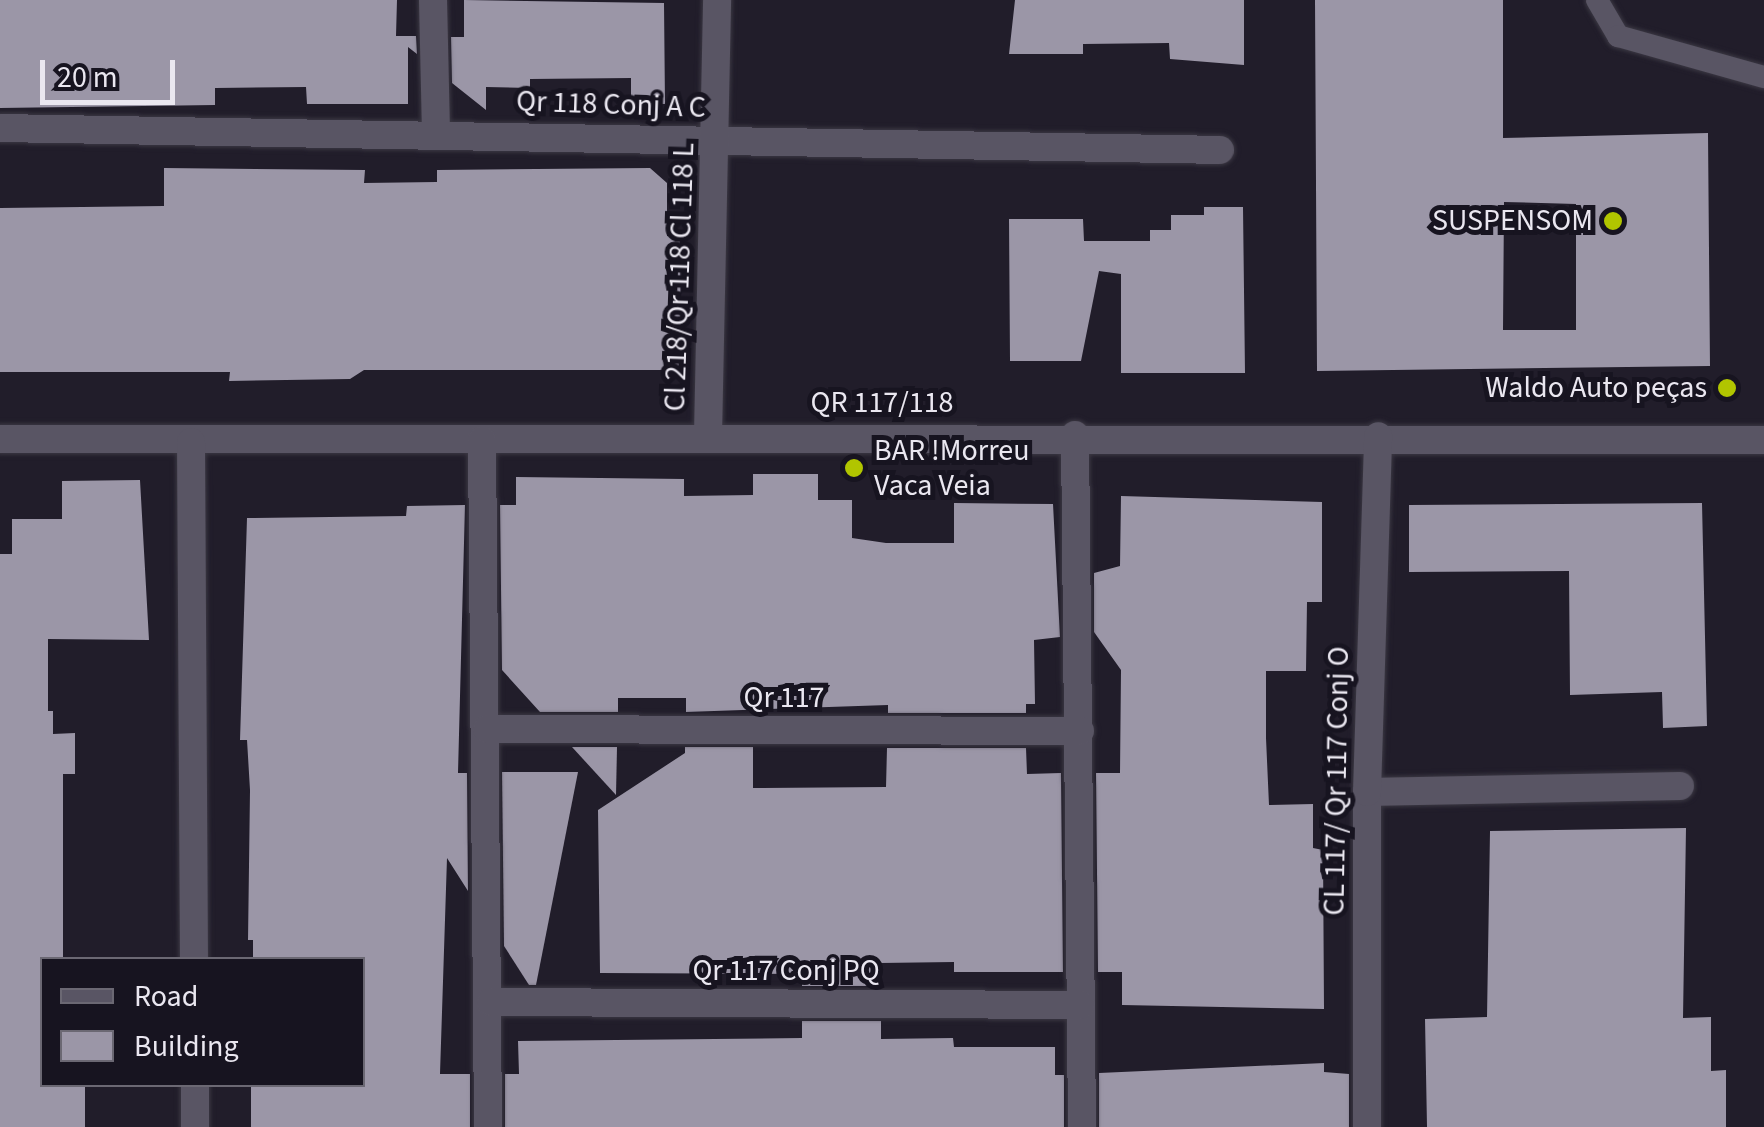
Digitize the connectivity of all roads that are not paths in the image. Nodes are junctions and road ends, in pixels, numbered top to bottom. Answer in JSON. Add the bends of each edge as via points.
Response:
{"nodes":[{"id":1,"x":433,"y":0,"type":"edge"},
{"id":2,"x":717,"y":0,"type":"edge"},
{"id":3,"x":1597,"y":0,"type":"edge"},
{"id":4,"x":1764,"y":77,"type":"edge"},
{"id":5,"x":0,"y":128,"type":"edge"},
{"id":6,"x":436,"y":132,"type":"junction"},
{"id":7,"x":716,"y":141,"type":"junction"},
{"id":8,"x":1220,"y":150,"type":"dead end"},
{"id":9,"x":708,"y":435,"type":"junction"},
{"id":10,"x":1075,"y":436,"type":"junction"},
{"id":11,"x":1378,"y":436,"type":"junction"},
{"id":12,"x":0,"y":439,"type":"edge"},
{"id":13,"x":482,"y":440,"type":"junction"},
{"id":14,"x":1764,"y":440,"type":"edge"},
{"id":15,"x":191,"y":442,"type":"junction"},
{"id":16,"x":487,"y":730,"type":"junction"},
{"id":17,"x":1080,"y":731,"type":"junction"},
{"id":18,"x":1680,"y":786,"type":"dead end"},
{"id":19,"x":1367,"y":792,"type":"junction"},
{"id":20,"x":194,"y":957,"type":"edge"},
{"id":21,"x":490,"y":1002,"type":"junction"},
{"id":22,"x":1081,"y":1005,"type":"junction"},
{"id":23,"x":195,"y":1087,"type":"edge"},
{"id":24,"x":195,"y":1127,"type":"edge"},
{"id":25,"x":488,"y":1127,"type":"edge"},
{"id":26,"x":1082,"y":1127,"type":"edge"},
{"id":27,"x":1367,"y":1127,"type":"edge"}],
"edges":[{"from":1,"to":6,"type":"street"},
{"from":2,"to":7,"type":"street","name":"Cl 218/Qr 118 Cl 118 L"},
{"from":3,"to":4,"type":"lane","via":[[1618,36]]},
{"from":5,"to":6,"type":"street","name":"Qr 118 Conj A C"},
{"from":6,"to":7,"type":"street","name":"Qr 118 Conj A C"},
{"from":7,"to":8,"type":"street","name":"Qr 118 Conj A C"},
{"from":7,"to":9,"type":"street","name":"Cl 218/Qr 118 Cl 118 L"},
{"from":9,"to":10,"type":"street","name":"QR 117/118"},
{"from":9,"to":13,"type":"street","name":"QR 117/118"},
{"from":10,"to":11,"type":"street","name":"QR 117/118"},
{"from":10,"to":17,"type":"street"},
{"from":11,"to":14,"type":"street","name":"QR 117/118"},
{"from":11,"to":19,"type":"street","name":"CL 117/ Qr 117 Conj O"},
{"from":12,"to":15,"type":"street","name":"QR 117/118"},
{"from":13,"to":15,"type":"street","name":"QR 117/118"},
{"from":13,"to":16,"type":"street"},
{"from":15,"to":20,"type":"street"},
{"from":16,"to":17,"type":"street","name":"Qr 117"},
{"from":16,"to":21,"type":"street"},
{"from":17,"to":22,"type":"street"},
{"from":18,"to":19,"type":"street"},
{"from":19,"to":27,"type":"street","name":"CL 117/ Qr 117 Conj O"},
{"from":21,"to":22,"type":"street","name":"Qr 117 Conj PQ"},
{"from":21,"to":25,"type":"street"},
{"from":22,"to":26,"type":"street"},
{"from":23,"to":24,"type":"street"}]}
